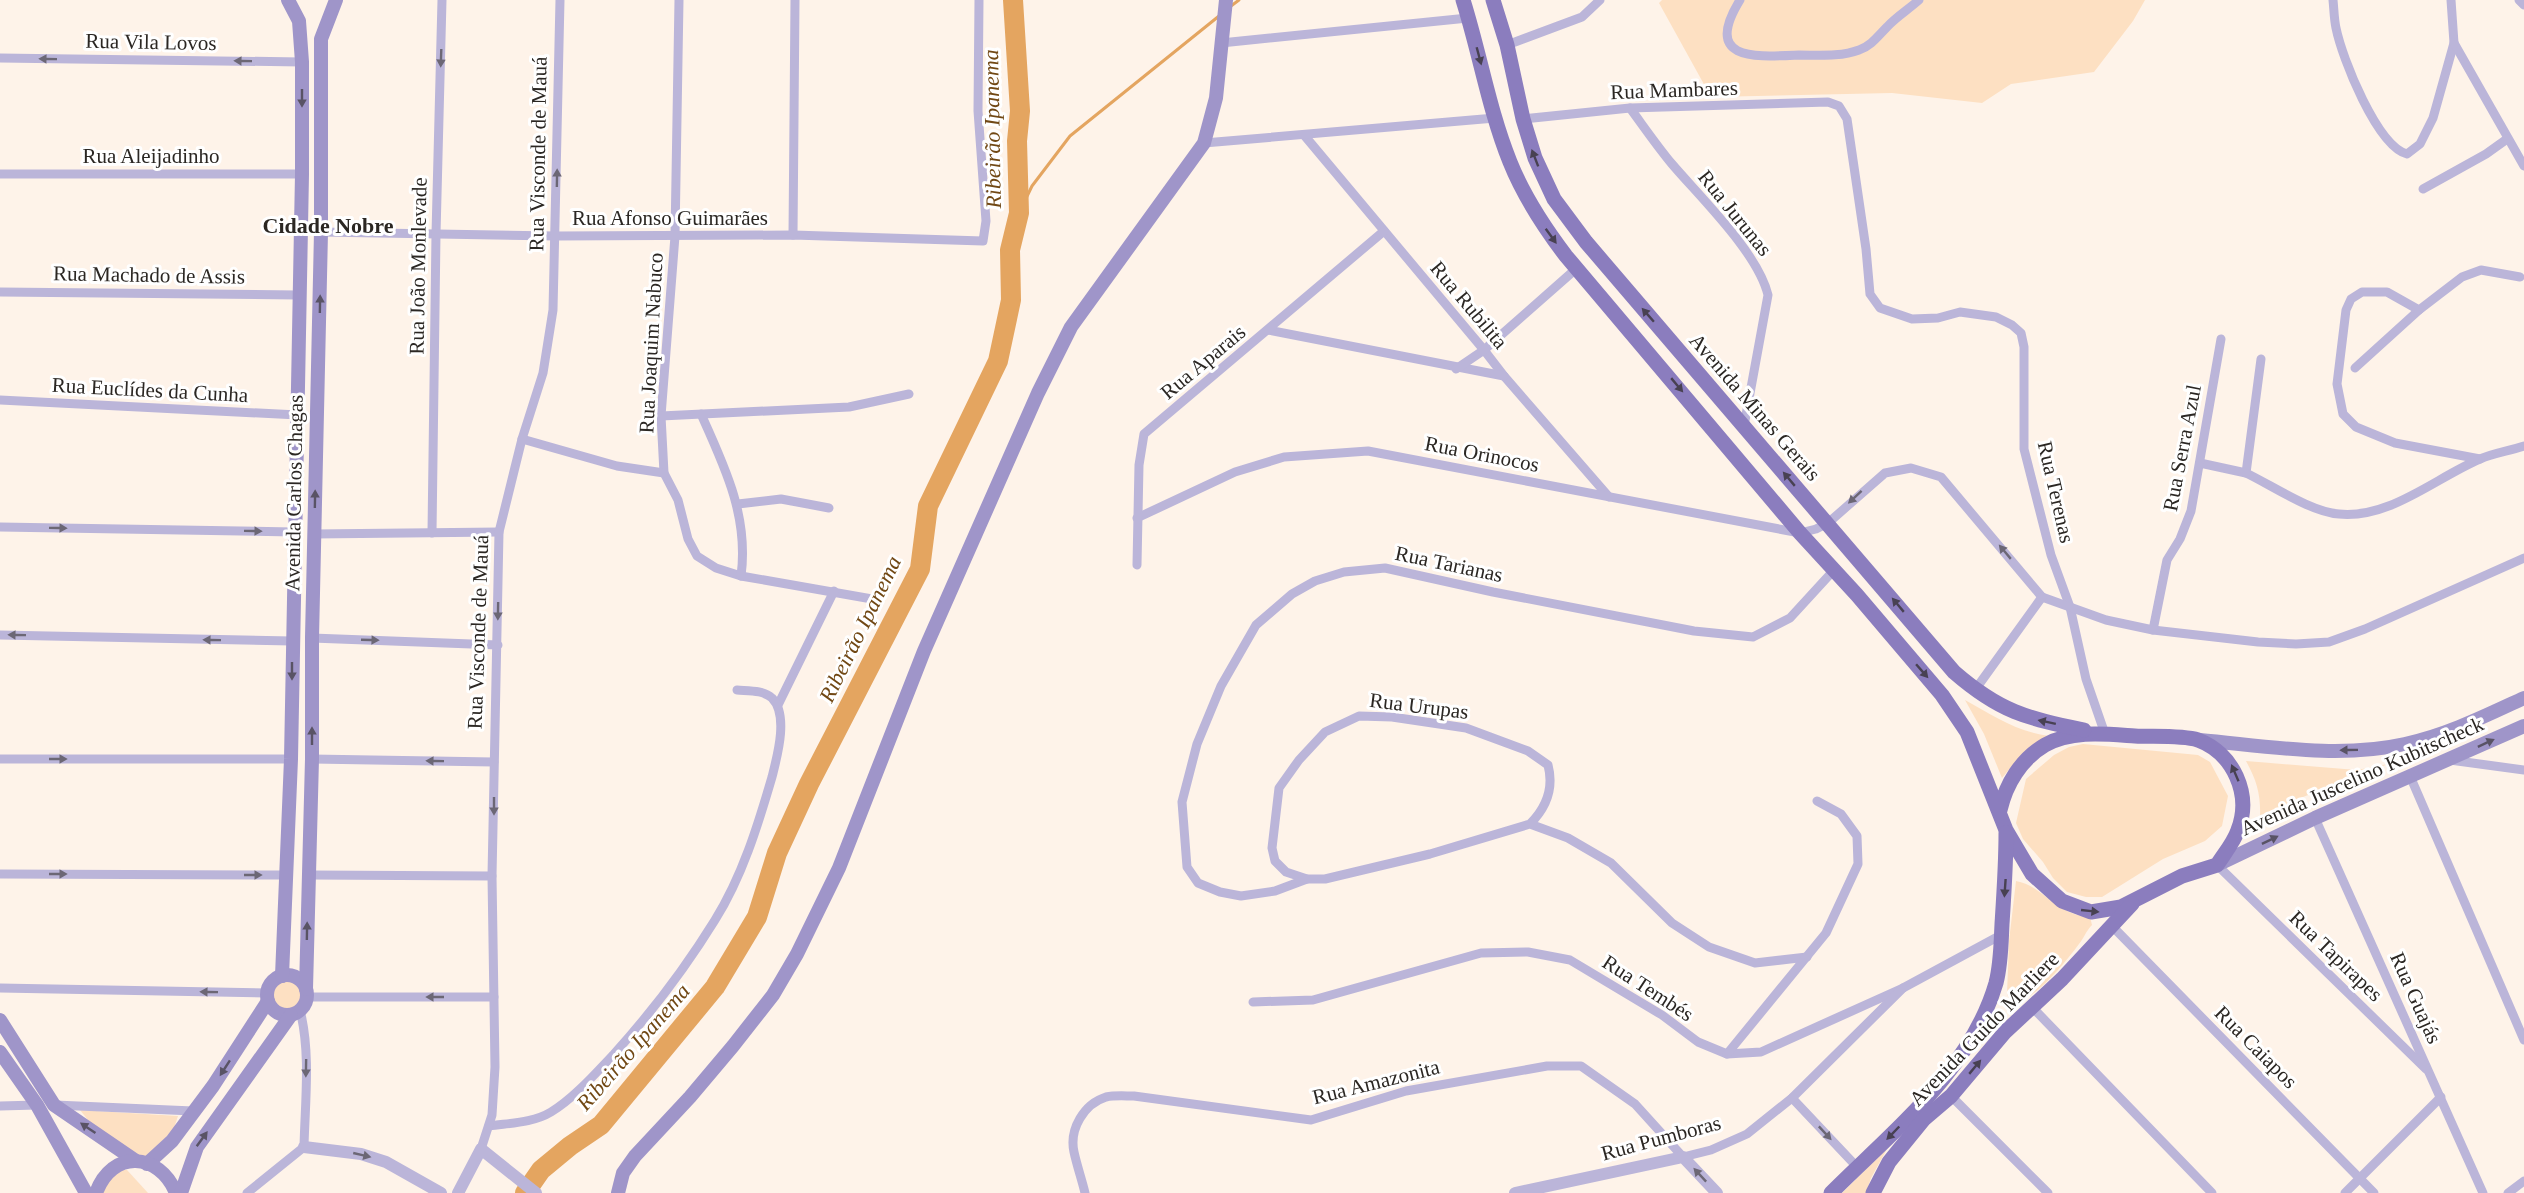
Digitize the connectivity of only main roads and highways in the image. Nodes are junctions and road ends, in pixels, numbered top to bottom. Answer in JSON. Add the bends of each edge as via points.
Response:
{"nodes":[{"id":1,"x":288,"y":0,"type":"edge"},
{"id":2,"x":336,"y":0,"type":"edge"},
{"id":3,"x":1226,"y":0,"type":"edge"},
{"id":4,"x":1463,"y":0,"type":"edge"},
{"id":5,"x":1492,"y":0,"type":"edge"},
{"id":6,"x":2524,"y":698,"type":"edge"},
{"id":7,"x":2524,"y":726,"type":"edge"},
{"id":8,"x":2105,"y":734,"type":"junction"},
{"id":9,"x":2196,"y":739,"type":"junction"},
{"id":10,"x":2000,"y":810,"type":"junction"},
{"id":11,"x":2006,"y":830,"type":"junction"},
{"id":12,"x":2217,"y":865,"type":"junction"},
{"id":13,"x":2134,"y":901,"type":"junction"},
{"id":14,"x":282,"y":976,"type":"junction"},
{"id":15,"x":268,"y":997,"type":"junction"},
{"id":16,"x":301,"y":1003,"type":"junction"},
{"id":17,"x":0,"y":1020,"type":"edge"},
{"id":18,"x":0,"y":1052,"type":"edge"},
{"id":19,"x":142,"y":1162,"type":"junction"},
{"id":20,"x":86,"y":1193,"type":"edge"},
{"id":21,"x":96,"y":1193,"type":"edge"},
{"id":22,"x":176,"y":1193,"type":"edge"},
{"id":23,"x":181,"y":1193,"type":"edge"},
{"id":24,"x":618,"y":1193,"type":"edge"},
{"id":25,"x":1831,"y":1193,"type":"edge"},
{"id":26,"x":1873,"y":1193,"type":"edge"}],
"edges":[{"from":1,"to":14,"type":"main road","name":"Avenida Carlos Chagas","one_way":true,"via":[[299,21],[302,174],[291,759]]},
{"from":16,"to":2,"type":"main road","name":"Avenida Carlos Chagas","one_way":true,"via":[[312,759],[321,39]]},
{"from":3,"to":24,"type":"main road","via":[[1216,98],[1204,143],[1066,336],[929,640],[839,868],[797,954],[773,995],[734,1046],[635,1156],[623,1173]]},
{"from":4,"to":10,"type":"main road","one_way":true,"via":[[1494,118],[1510,164],[1535,213],[1577,268],[1956,714],[1976,750]]},
{"from":8,"to":5,"type":"main road","name":"Avenida Minas Gerais","one_way":true,"via":[[2030,718],[2000,706],[1954,672],[1566,217],[1535,158]]},
{"from":6,"to":9,"type":"main road","name":"Avenida Juscelino Kubitscheck","one_way":true,"via":[[2452,730],[2379,748],[2327,751]]},
{"from":12,"to":7,"type":"main road","name":"Avenida Juscelino Kubitscheck","one_way":true},
{"from":8,"to":9,"type":"main road"},
{"from":8,"to":10,"type":"main road","via":[[2068,735],[2035,752],[2006,788]]},
{"from":12,"to":9,"type":"main road","one_way":true,"via":[[2238,830],[2241,789],[2230,763],[2219,750]]},
{"from":10,"to":11,"type":"main road"},
{"from":11,"to":13,"type":"main road","one_way":true,"via":[[2032,873],[2062,901],[2091,912],[2105,912]]},
{"from":11,"to":25,"type":"main road","name":"Avenida Guido Marliere","one_way":true,"via":[[1997,980],[1980,1022],[1946,1073],[1895,1131]]},
{"from":12,"to":13,"type":"main road","via":[[2182,876]]},
{"from":26,"to":13,"type":"main road","name":"Avenida Guido Marliere","one_way":true,"via":[[1889,1162],[1924,1119]]},
{"from":14,"to":15,"type":"main road","via":[[271,983]]},
{"from":14,"to":16,"type":"main road","via":[[299,980]]},
{"from":15,"to":16,"type":"main road","via":[[279,1014]]},
{"from":15,"to":19,"type":"main road","one_way":true,"via":[[213,1086],[172,1141]]},
{"from":23,"to":16,"type":"main road","one_way":true,"via":[[196,1147]]},
{"from":19,"to":17,"type":"main road","one_way":true,"via":[[54,1105]]},
{"from":18,"to":20,"type":"main road","via":[[37,1105]]},
{"from":19,"to":21,"type":"main road","via":[[115,1167]]},
{"from":19,"to":22,"type":"main road","via":[[168,1176]]}]}
